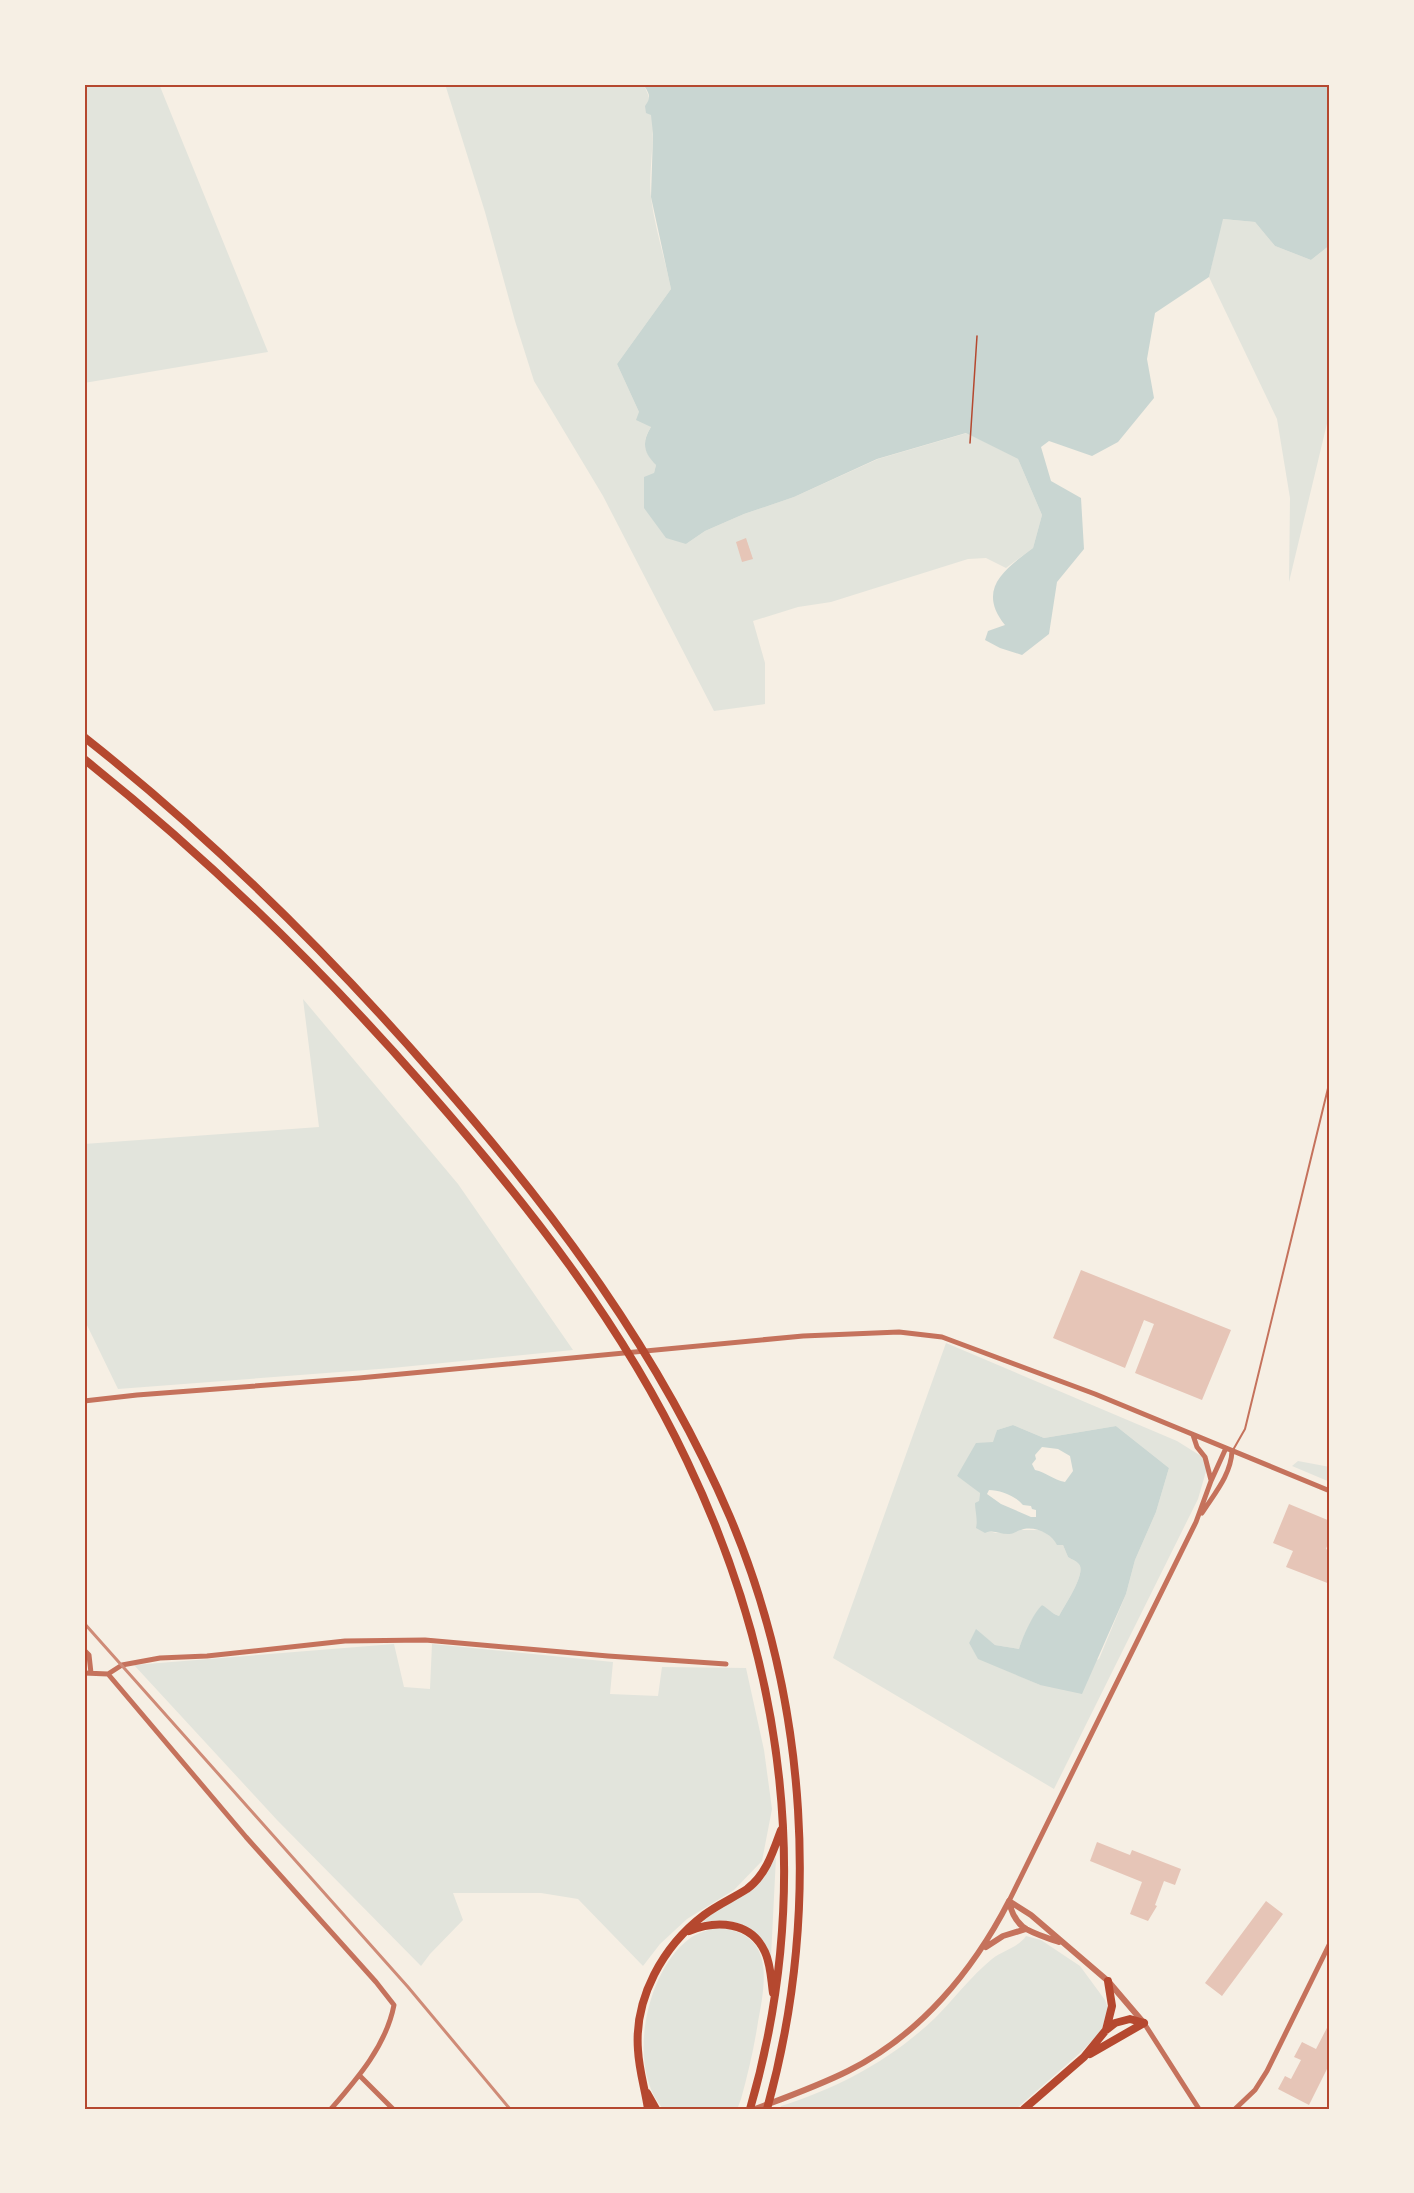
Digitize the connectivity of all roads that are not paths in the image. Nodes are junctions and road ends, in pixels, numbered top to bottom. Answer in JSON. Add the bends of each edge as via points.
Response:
{"nodes":[{"id":1,"x":84,"y":737,"type":"edge"},
{"id":2,"x":84,"y":759,"type":"edge"},
{"id":3,"x":1330,"y":1080,"type":"edge"},
{"id":4,"x":84,"y":1401,"type":"edge"},
{"id":5,"x":1193,"y":1435,"type":"junction"},
{"id":6,"x":1226,"y":1448,"type":"junction"},
{"id":7,"x":1232,"y":1451,"type":"junction"},
{"id":8,"x":1211,"y":1481,"type":"junction"},
{"id":9,"x":1330,"y":1491,"type":"edge"},
{"id":10,"x":1196,"y":1522,"type":"junction"},
{"id":11,"x":84,"y":1650,"type":"edge"},
{"id":12,"x":726,"y":1664,"type":"dead end"},
{"id":13,"x":87,"y":1673,"type":"edge"},
{"id":14,"x":108,"y":1674,"type":"junction"},
{"id":15,"x":783,"y":1824,"type":"junction"},
{"id":16,"x":1009,"y":1901,"type":"junction"},
{"id":17,"x":1026,"y":1929,"type":"junction"},
{"id":18,"x":686,"y":1933,"type":"junction"},
{"id":19,"x":1062,"y":1943,"type":"junction"},
{"id":20,"x":1330,"y":1943,"type":"edge"},
{"id":21,"x":979,"y":1954,"type":"junction"},
{"id":22,"x":1108,"y":1981,"type":"junction"},
{"id":23,"x":774,"y":2006,"type":"junction"},
{"id":24,"x":1144,"y":2023,"type":"junction"},
{"id":25,"x":1106,"y":2030,"type":"junction"},
{"id":26,"x":1084,"y":2057,"type":"junction"},
{"id":27,"x":360,"y":2076,"type":"junction"},
{"id":28,"x":645,"y":2090,"type":"junction"},
{"id":29,"x":331,"y":2109,"type":"edge"},
{"id":30,"x":393,"y":2109,"type":"edge"},
{"id":31,"x":648,"y":2109,"type":"edge"},
{"id":32,"x":656,"y":2109,"type":"edge"},
{"id":33,"x":750,"y":2109,"type":"edge"},
{"id":34,"x":755,"y":2109,"type":"edge"},
{"id":35,"x":767,"y":2109,"type":"edge"},
{"id":36,"x":1024,"y":2109,"type":"edge"},
{"id":37,"x":1199,"y":2109,"type":"edge"},
{"id":38,"x":1235,"y":2109,"type":"edge"}],
"edges":[{"from":1,"to":35,"type":"highway","via":[[270,902],[324,955],[475,1120],[581,1256],[653,1367],[700,1453],[742,1548],[758,1597],[786,1705],[795,1768],[799,1906],[788,2013]]},
{"from":2,"to":15,"type":"highway","via":[[261,914],[399,1057],[516,1196],[613,1330],[691,1468],[744,1603],[769,1703]]},
{"from":3,"to":7,"type":"lane","via":[[1245,1429]]},
{"from":4,"to":5,"type":"street","via":[[802,1336],[899,1332],[942,1337]]},
{"from":5,"to":6,"type":"street"},
{"from":5,"to":8,"type":"street","via":[[1205,1457]]},
{"from":6,"to":7,"type":"street"},
{"from":6,"to":8,"type":"street"},
{"from":7,"to":9,"type":"street"},
{"from":7,"to":10,"type":"street","via":[[1228,1473]]},
{"from":8,"to":10,"type":"street"},
{"from":10,"to":16,"type":"street"},
{"from":11,"to":13,"type":"street","via":[[89,1655]]},
{"from":12,"to":14,"type":"street","via":[[389,1640],[160,1659],[122,1665]]},
{"from":13,"to":14,"type":"street"},
{"from":14,"to":27,"type":"street","via":[[393,2005],[390,2023]]},
{"from":15,"to":18,"type":"highway","via":[[770,1859],[756,1881],[705,1914]]},
{"from":15,"to":23,"type":"highway","via":[[783,1932]]},
{"from":16,"to":17,"type":"street","via":[[1012,1915]]},
{"from":16,"to":19,"type":"street"},
{"from":16,"to":21,"type":"street"},
{"from":17,"to":19,"type":"street"},
{"from":17,"to":21,"type":"street","via":[[1002,1936]]},
{"from":18,"to":23,"type":"highway","via":[[716,1924],[736,1926],[751,1934],[768,1960]]},
{"from":18,"to":28,"type":"highway","via":[[661,1961],[641,2010],[638,2049]]},
{"from":19,"to":22,"type":"street"},
{"from":20,"to":38,"type":"street","via":[[1267,2071],[1256,2090]]},
{"from":21,"to":34,"type":"street","via":[[939,2001],[879,2053],[824,2083]]},
{"from":22,"to":24,"type":"street"},
{"from":22,"to":25,"type":"highway","via":[[1112,2006]]},
{"from":23,"to":33,"type":"highway"},
{"from":24,"to":25,"type":"highway","via":[[1125,2019]]},
{"from":24,"to":26,"type":"highway"},
{"from":24,"to":37,"type":"street"},
{"from":25,"to":26,"type":"highway"},
{"from":26,"to":36,"type":"highway"},
{"from":27,"to":29,"type":"street"},
{"from":27,"to":30,"type":"street"},
{"from":28,"to":31,"type":"highway"},
{"from":28,"to":32,"type":"highway"}]}
